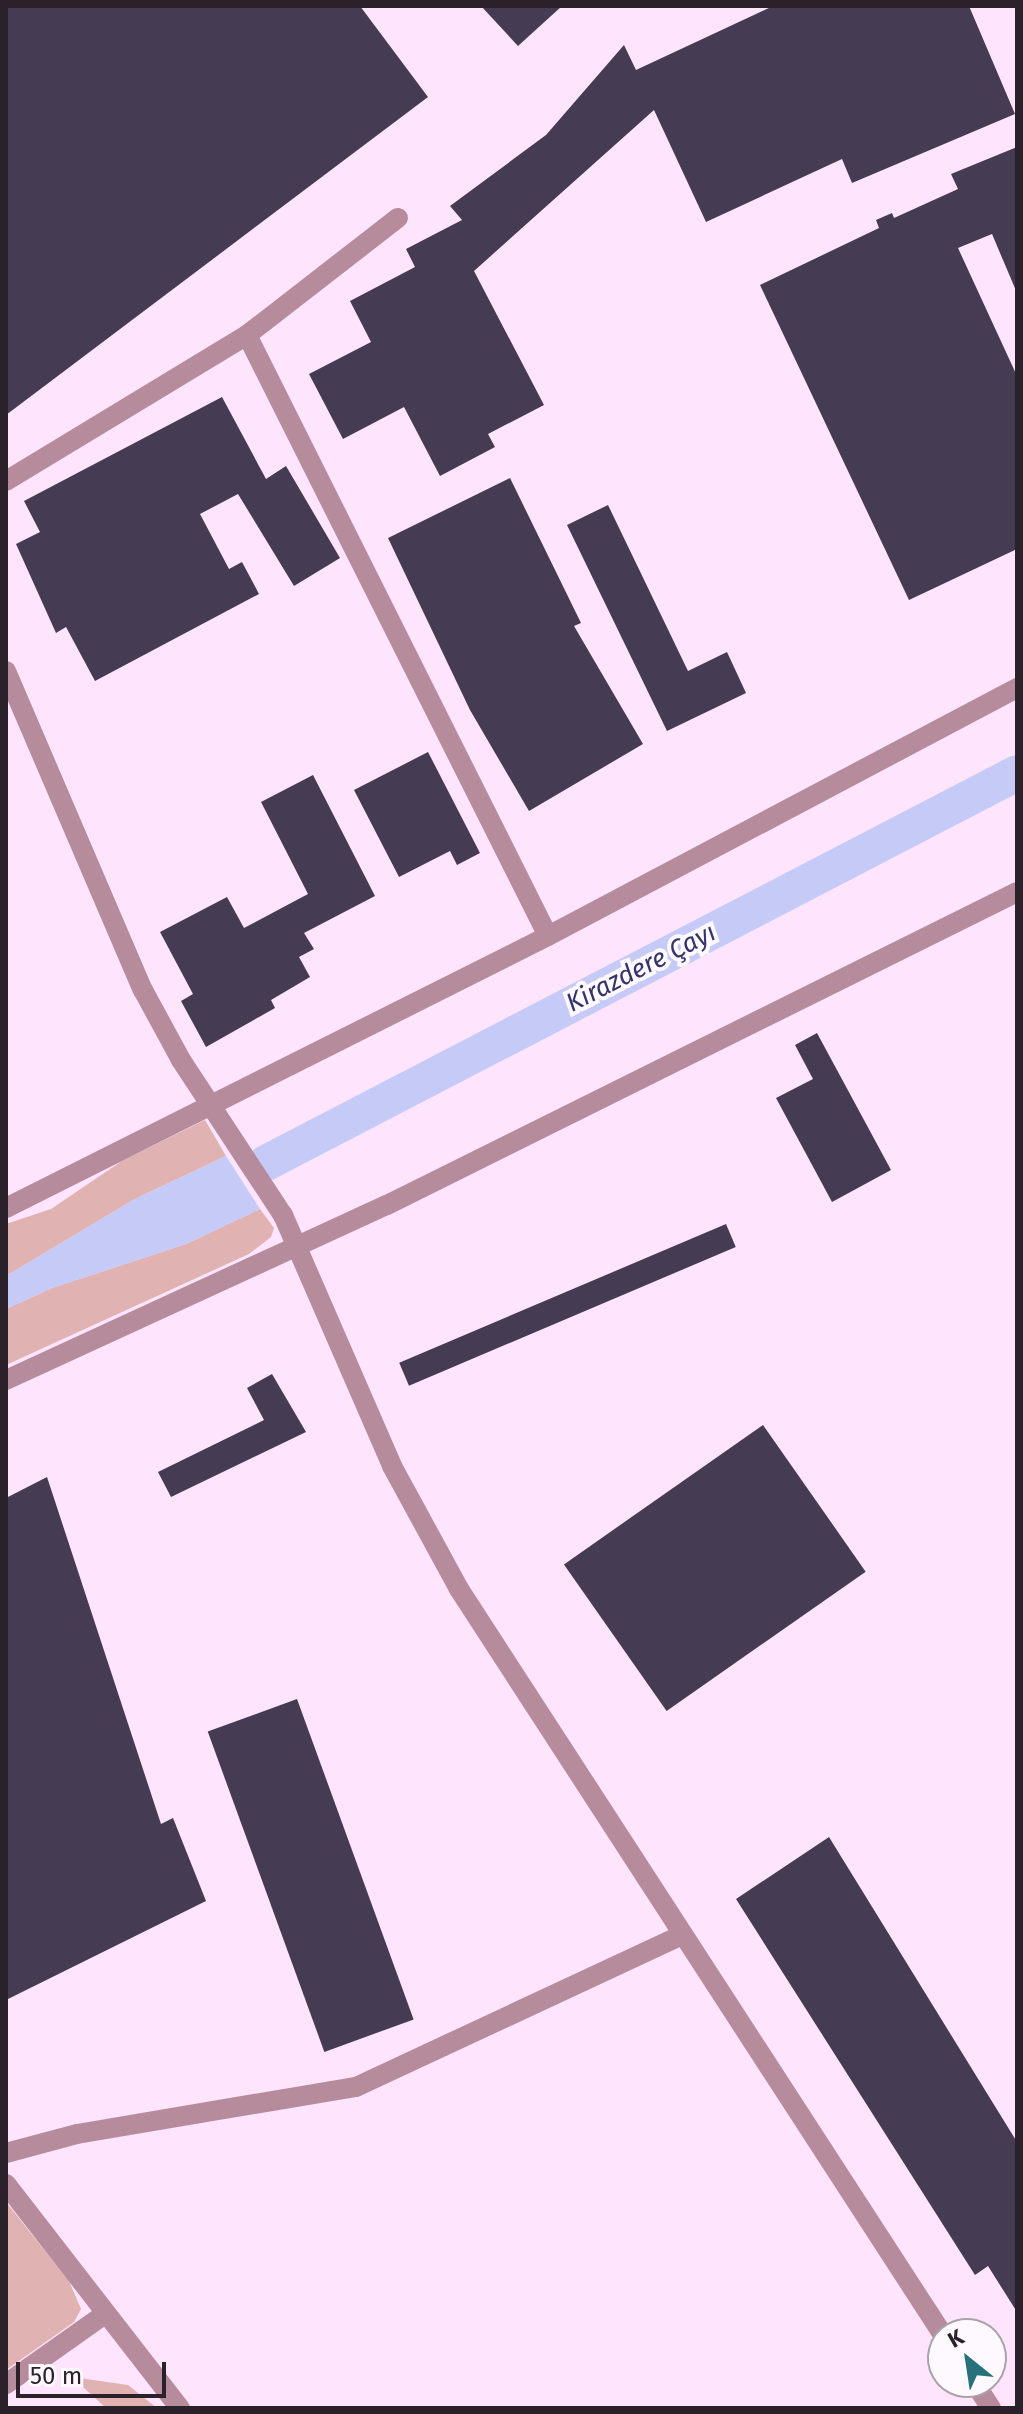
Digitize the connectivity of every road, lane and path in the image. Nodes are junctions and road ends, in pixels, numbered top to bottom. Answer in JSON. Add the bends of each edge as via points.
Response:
{"nodes":[{"id":1,"x":398,"y":218,"type":"dead end"},
{"id":2,"x":247,"y":335,"type":"junction"},
{"id":3,"x":6,"y":481,"type":"edge"},
{"id":4,"x":6,"y":671,"type":"edge"},
{"id":5,"x":1017,"y":688,"type":"edge"},
{"id":6,"x":1017,"y":892,"type":"edge"},
{"id":7,"x":548,"y":936,"type":"junction"},
{"id":8,"x":210,"y":1104,"type":"junction"},
{"id":9,"x":6,"y":1208,"type":"edge"},
{"id":10,"x":298,"y":1246,"type":"junction"},
{"id":11,"x":6,"y":1380,"type":"edge"},
{"id":12,"x":682,"y":1935,"type":"junction"},
{"id":13,"x":6,"y":2153,"type":"edge"},
{"id":14,"x":6,"y":2184,"type":"edge"},
{"id":15,"x":105,"y":2314,"type":"junction"},
{"id":16,"x":932,"y":2318,"type":"edge"},
{"id":17,"x":6,"y":2384,"type":"edge"},
{"id":18,"x":180,"y":2408,"type":"edge"}],
"edges":[{"from":1,"to":2,"type":"street"},
{"from":2,"to":3,"type":"street"},
{"from":2,"to":7,"type":"street"},
{"from":4,"to":8,"type":"street","via":[[143,990]]},
{"from":5,"to":7,"type":"street"},
{"from":6,"to":10,"type":"street"},
{"from":7,"to":8,"type":"street"},
{"from":8,"to":9,"type":"street"},
{"from":8,"to":10,"type":"street"},
{"from":10,"to":11,"type":"street"},
{"from":10,"to":12,"type":"street","via":[[392,1466],[459,1589]]},
{"from":12,"to":13,"type":"street","via":[[356,2087],[77,2134]]},
{"from":12,"to":16,"type":"street"},
{"from":14,"to":15,"type":"street"},
{"from":15,"to":17,"type":"street"},
{"from":15,"to":18,"type":"street"}]}
